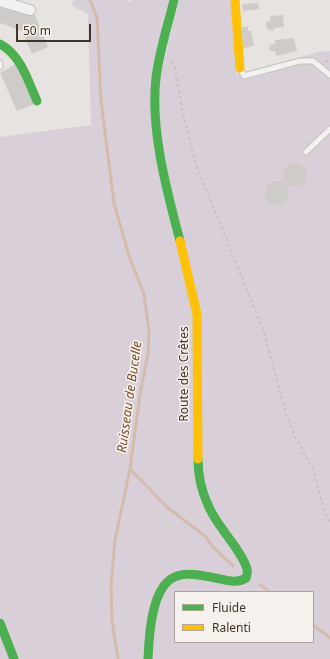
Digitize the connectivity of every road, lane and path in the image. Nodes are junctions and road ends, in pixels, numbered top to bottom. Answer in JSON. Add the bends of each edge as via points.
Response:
{"nodes":[{"id":1,"x":174,"y":0,"type":"edge"},
{"id":2,"x":235,"y":0,"type":"edge"},
{"id":3,"x":0,"y":1,"type":"edge"},
{"id":4,"x":30,"y":10,"type":"dead end"},
{"id":5,"x":165,"y":42,"type":"junction"},
{"id":6,"x":0,"y":44,"type":"edge"},
{"id":7,"x":0,"y":63,"type":"edge"},
{"id":8,"x":0,"y":67,"type":"edge"},
{"id":9,"x":240,"y":68,"type":"joint"},
{"id":10,"x":330,"y":75,"type":"edge"},
{"id":11,"x":37,"y":102,"type":"dead end"},
{"id":12,"x":330,"y":129,"type":"edge"},
{"id":13,"x":306,"y":152,"type":"dead end"},
{"id":14,"x":330,"y":523,"type":"edge"},
{"id":15,"x":0,"y":623,"type":"edge"},
{"id":16,"x":14,"y":659,"type":"edge"},
{"id":17,"x":148,"y":659,"type":"edge"}],
"edges":[{"from":1,"to":5,"type":"street","name":"Route des Crêtes"},
{"from":2,"to":9,"type":"street"},
{"from":3,"to":4,"type":"street"},
{"from":5,"to":14,"type":"path","via":[[175,68],[196,165],[264,332],[286,414],[294,435],[313,469]]},
{"from":5,"to":17,"type":"street","name":"Route des Crêtes","via":[[155,90],[157,136],[166,193],[197,314],[197,450],[201,482],[205,498],[216,520],[243,559],[248,571],[246,578],[240,581],[183,575],[166,582],[153,614]]},
{"from":6,"to":11,"type":"street","via":[[14,53]]},
{"from":7,"to":8,"type":"lane"},
{"from":9,"to":10,"type":"lane","via":[[244,76],[300,61],[313,61]]},
{"from":12,"to":13,"type":"lane"},
{"from":15,"to":16,"type":"street"}]}
